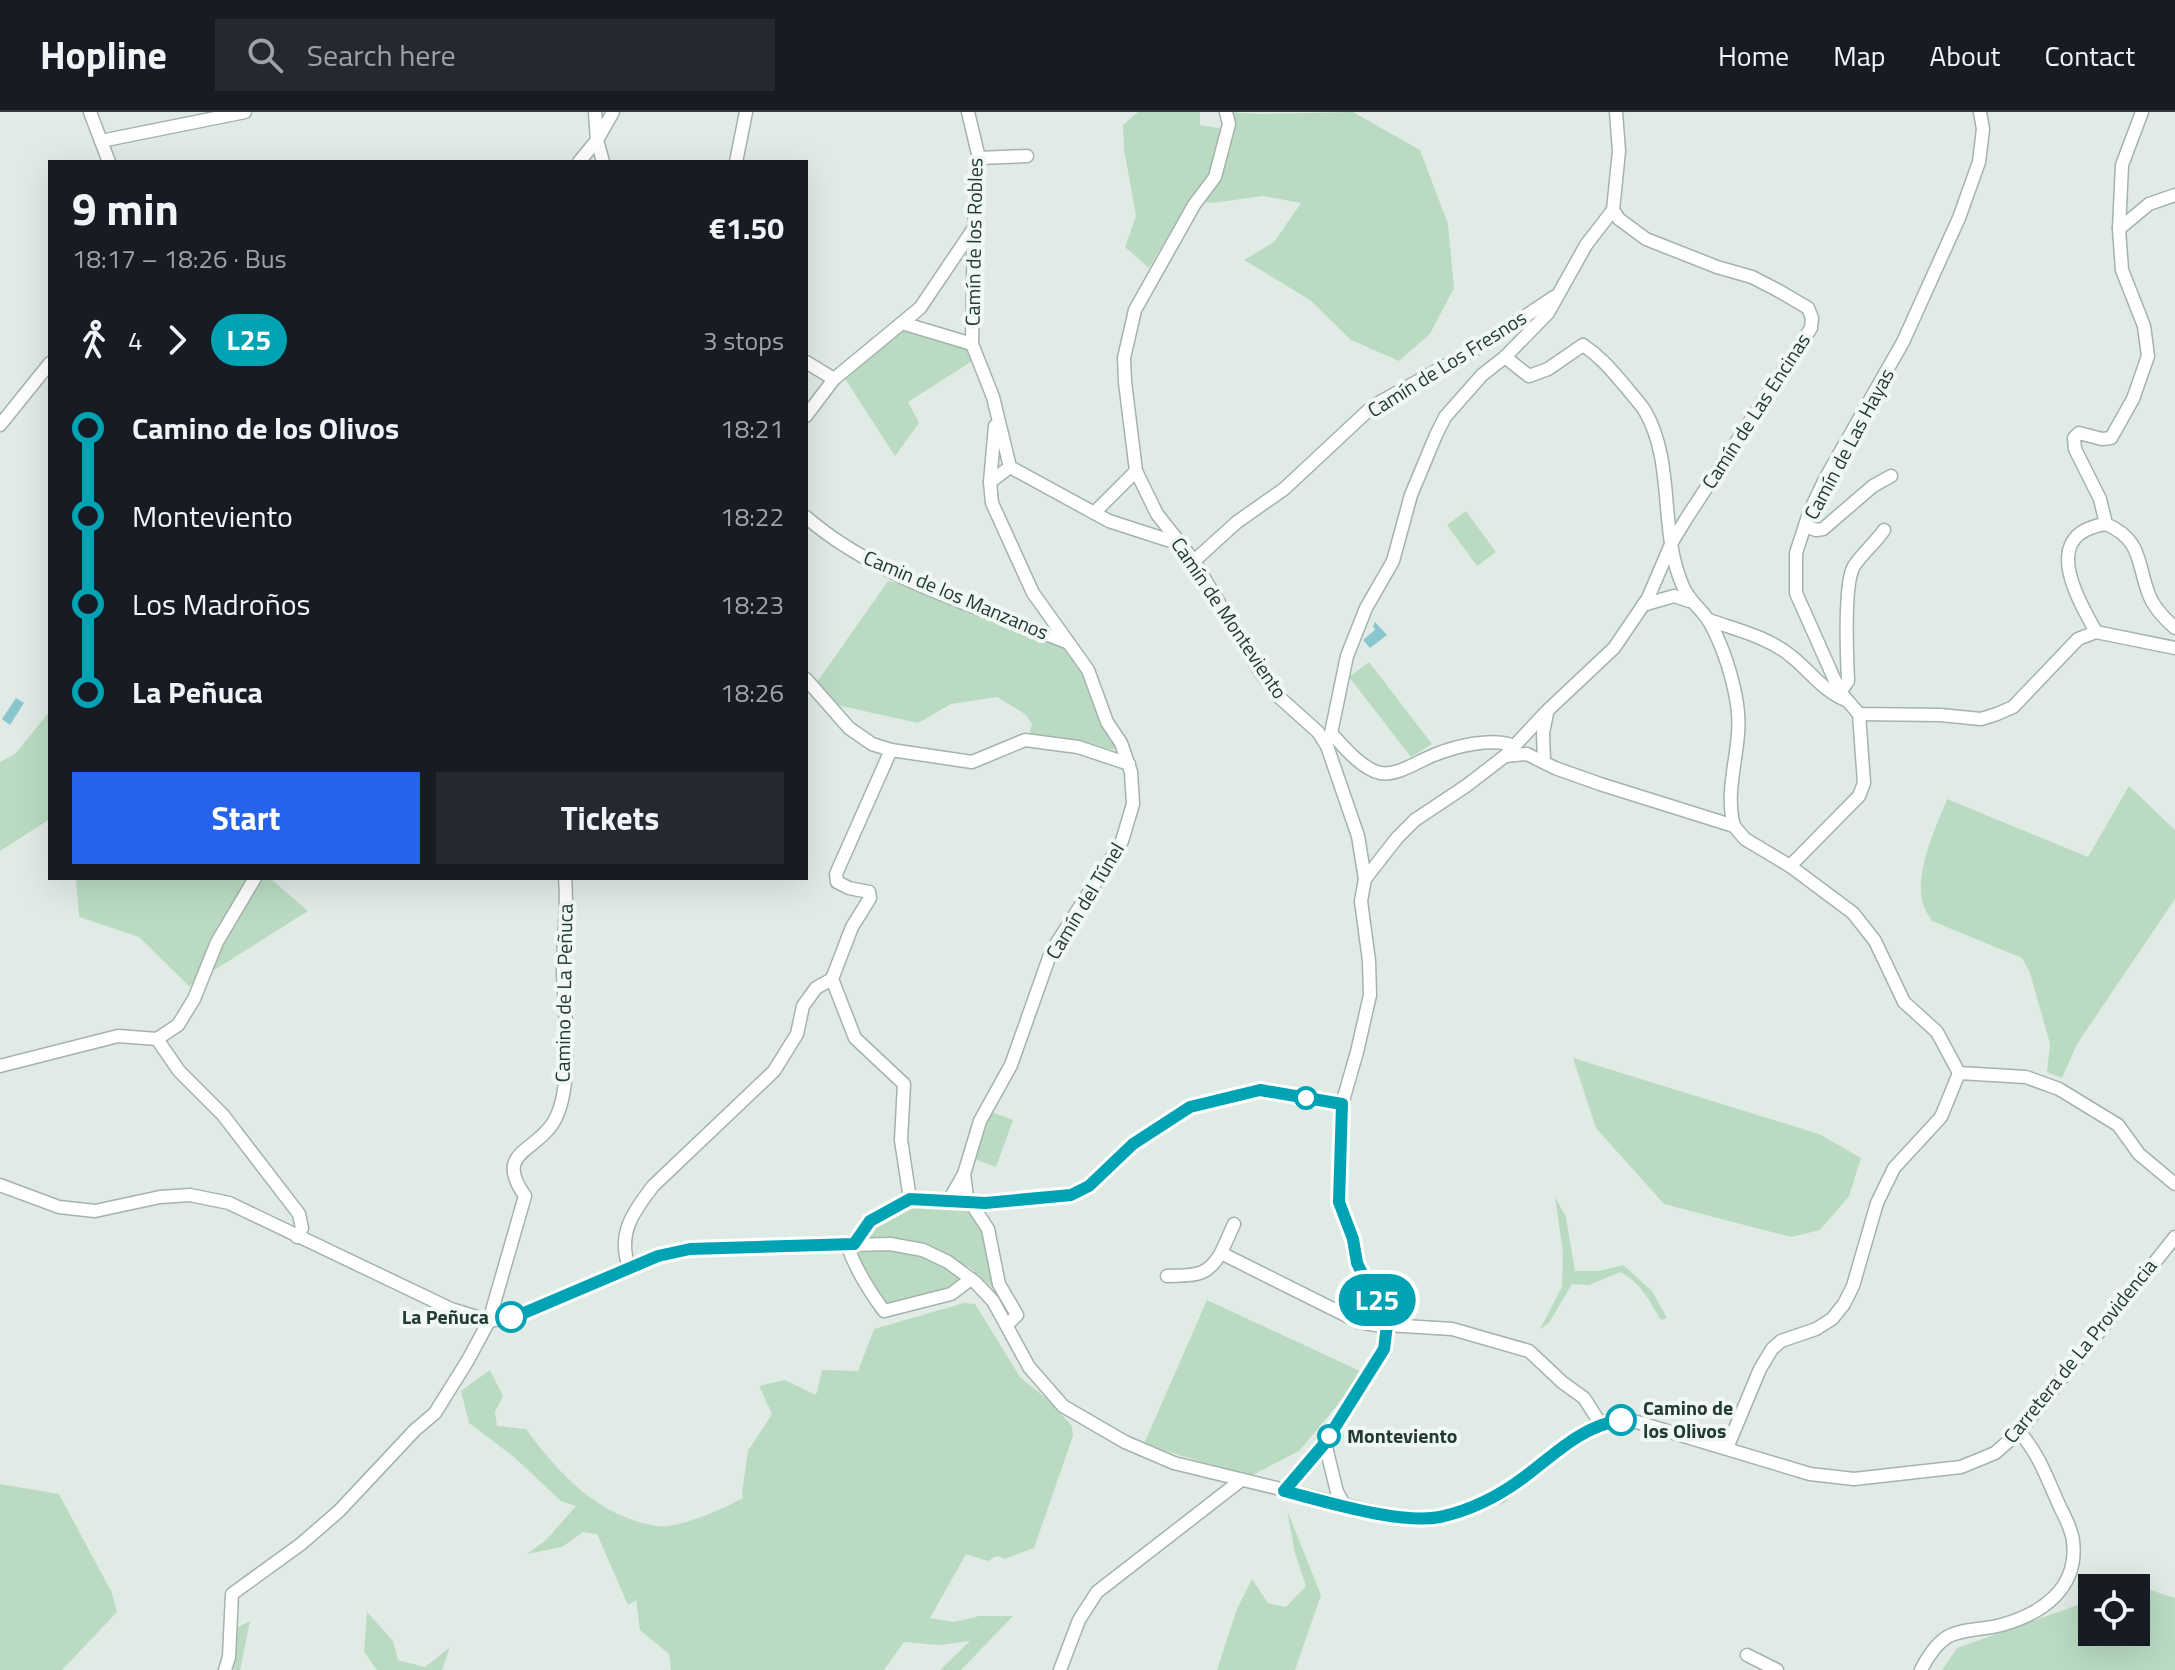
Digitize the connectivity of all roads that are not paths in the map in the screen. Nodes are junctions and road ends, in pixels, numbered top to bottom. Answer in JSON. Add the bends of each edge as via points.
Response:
{"nodes":[{"id":1,"x":90,"y":112,"type":"edge"},
{"id":2,"x":245,"y":112,"type":"edge"},
{"id":3,"x":595,"y":112,"type":"edge"},
{"id":4,"x":613,"y":112,"type":"edge"},
{"id":5,"x":746,"y":112,"type":"edge"},
{"id":6,"x":968,"y":112,"type":"edge"},
{"id":7,"x":1226,"y":112,"type":"edge"},
{"id":8,"x":1616,"y":112,"type":"edge"},
{"id":9,"x":1980,"y":112,"type":"edge"},
{"id":10,"x":2142,"y":112,"type":"edge"},
{"id":11,"x":597,"y":140,"type":"junction"},
{"id":12,"x":101,"y":141,"type":"junction"},
{"id":13,"x":1027,"y":156,"type":"dead end"},
{"id":14,"x":979,"y":158,"type":"junction"},
{"id":15,"x":108,"y":160,"type":"edge"},
{"id":16,"x":581,"y":160,"type":"edge"},
{"id":17,"x":602,"y":160,"type":"edge"},
{"id":18,"x":736,"y":160,"type":"edge"},
{"id":19,"x":2175,"y":195,"type":"edge"},
{"id":20,"x":1613,"y":210,"type":"junction"},
{"id":21,"x":974,"y":228,"type":"junction"},
{"id":22,"x":2119,"y":229,"type":"junction"},
{"id":23,"x":1557,"y":296,"type":"junction"},
{"id":24,"x":902,"y":323,"type":"junction"},
{"id":25,"x":972,"y":344,"type":"junction"},
{"id":26,"x":1505,"y":357,"type":"junction"},
{"id":27,"x":808,"y":363,"type":"edge"},
{"id":28,"x":48,"y":365,"type":"edge"},
{"id":29,"x":834,"y":379,"type":"junction"},
{"id":30,"x":995,"y":412,"type":"junction"},
{"id":31,"x":808,"y":413,"type":"edge"},
{"id":32,"x":0,"y":425,"type":"edge"},
{"id":33,"x":1010,"y":467,"type":"junction"},
{"id":34,"x":1136,"y":471,"type":"junction"},
{"id":35,"x":1891,"y":476,"type":"dead end"},
{"id":36,"x":990,"y":482,"type":"junction"},
{"id":37,"x":1094,"y":513,"type":"junction"},
{"id":38,"x":808,"y":519,"type":"edge"},
{"id":39,"x":2106,"y":524,"type":"junction"},
{"id":40,"x":1805,"y":526,"type":"junction"},
{"id":41,"x":1884,"y":530,"type":"dead end"},
{"id":42,"x":1672,"y":542,"type":"junction"},
{"id":43,"x":1180,"y":544,"type":"junction"},
{"id":44,"x":1194,"y":561,"type":"junction"},
{"id":45,"x":1689,"y":601,"type":"junction"},
{"id":46,"x":1643,"y":605,"type":"junction"},
{"id":47,"x":1709,"y":620,"type":"junction"},
{"id":48,"x":2175,"y":628,"type":"edge"},
{"id":49,"x":2096,"y":632,"type":"junction"},
{"id":50,"x":1069,"y":643,"type":"junction"},
{"id":51,"x":2175,"y":648,"type":"edge"},
{"id":52,"x":808,"y":681,"type":"edge"},
{"id":53,"x":1844,"y":696,"type":"junction"},
{"id":54,"x":1547,"y":711,"type":"junction"},
{"id":55,"x":1859,"y":714,"type":"junction"},
{"id":56,"x":1525,"y":733,"type":"junction"},
{"id":57,"x":891,"y":750,"type":"junction"},
{"id":58,"x":1510,"y":751,"type":"junction"},
{"id":59,"x":1544,"y":762,"type":"junction"},
{"id":60,"x":1129,"y":764,"type":"junction"},
{"id":61,"x":1734,"y":826,"type":"junction"},
{"id":62,"x":1790,"y":866,"type":"junction"},
{"id":63,"x":1365,"y":879,"type":"junction"},
{"id":64,"x":254,"y":880,"type":"edge"},
{"id":65,"x":565,"y":880,"type":"edge"},
{"id":66,"x":832,"y":979,"type":"junction"},
{"id":67,"x":157,"y":1039,"type":"junction"},
{"id":68,"x":0,"y":1066,"type":"edge"},
{"id":69,"x":1959,"y":1073,"type":"junction"},
{"id":70,"x":1342,"y":1104,"type":"junction"},
{"id":71,"x":964,"y":1174,"type":"junction"},
{"id":72,"x":2175,"y":1184,"type":"edge"},
{"id":73,"x":0,"y":1185,"type":"edge"},
{"id":74,"x":910,"y":1199,"type":"junction"},
{"id":75,"x":948,"y":1202,"type":"junction"},
{"id":76,"x":971,"y":1203,"type":"junction"},
{"id":77,"x":1234,"y":1224,"type":"dead end"},
{"id":78,"x":297,"y":1237,"type":"junction"},
{"id":79,"x":2175,"y":1237,"type":"edge"},
{"id":80,"x":850,"y":1244,"type":"junction"},
{"id":81,"x":1221,"y":1253,"type":"junction"},
{"id":82,"x":629,"y":1267,"type":"junction"},
{"id":83,"x":1167,"y":1276,"type":"dead end"},
{"id":84,"x":971,"y":1279,"type":"junction"},
{"id":85,"x":489,"y":1321,"type":"junction"},
{"id":86,"x":1008,"y":1324,"type":"junction"},
{"id":87,"x":1387,"y":1326,"type":"junction"},
{"id":88,"x":1600,"y":1423,"type":"junction"},
{"id":89,"x":2019,"y":1432,"type":"junction"},
{"id":90,"x":1325,"y":1443,"type":"junction"},
{"id":91,"x":1727,"y":1448,"type":"junction"},
{"id":92,"x":1240,"y":1481,"type":"junction"},
{"id":93,"x":1284,"y":1491,"type":"junction"},
{"id":94,"x":1345,"y":1506,"type":"junction"},
{"id":95,"x":1747,"y":1655,"type":"dead end"},
{"id":96,"x":225,"y":1670,"type":"edge"},
{"id":97,"x":1060,"y":1670,"type":"edge"},
{"id":98,"x":1777,"y":1670,"type":"edge"},
{"id":99,"x":1921,"y":1670,"type":"edge"}],
"edges":[{"from":1,"to":12,"type":"street"},
{"from":2,"to":12,"type":"street"},
{"from":3,"to":11,"type":"street"},
{"from":4,"to":11,"type":"street"},
{"from":5,"to":18,"type":"street"},
{"from":6,"to":14,"type":"street","name":"Camín de los Robles"},
{"from":7,"to":34,"type":"street","name":"Camín de Monteviento","via":[[1229,124],[1215,177],[1135,310],[1128,336],[1125,382]]},
{"from":8,"to":20,"type":"street","via":[[1619,151]]},
{"from":9,"to":40,"type":"street","name":"Camín de Las Hayas","via":[[1979,162],[1959,218],[1903,342],[1825,479]]},
{"from":10,"to":22,"type":"street","via":[[2122,165]]},
{"from":11,"to":16,"type":"street"},
{"from":11,"to":17,"type":"street"},
{"from":12,"to":15,"type":"street"},
{"from":13,"to":14,"type":"street"},
{"from":14,"to":21,"type":"street","name":"Camín de los Robles"},
{"from":19,"to":22,"type":"street","via":[[2149,204]]},
{"from":20,"to":23,"type":"street"},
{"from":20,"to":42,"type":"street","name":"Camín de Las Encinas","via":[[1646,239],[1752,277],[1808,308],[1812,318],[1804,342]]},
{"from":21,"to":24,"type":"street","via":[[920,308]]},
{"from":21,"to":25,"type":"street","name":"Camín de los Robles"},
{"from":22,"to":39,"type":"street","via":[[2122,270],[2144,326],[2148,356],[2133,399],[2111,438],[2079,433],[2074,438]]},
{"from":23,"to":26,"type":"street","via":[[1548,313]]},
{"from":23,"to":44,"type":"street","name":"Camín de Los Fresnos","via":[[1373,406],[1284,489]]},
{"from":24,"to":25,"type":"street"},
{"from":24,"to":29,"type":"street"},
{"from":25,"to":30,"type":"street","name":"Camín de los Robles"},
{"from":26,"to":42,"type":"street","via":[[1529,376],[1583,345],[1601,357],[1652,426]]},
{"from":26,"to":58,"type":"street","via":[[1482,375],[1436,435],[1411,495],[1393,561],[1347,656],[1331,733],[1378,773],[1392,773],[1436,753],[1468,746],[1499,742]]},
{"from":27,"to":29,"type":"street"},
{"from":28,"to":32,"type":"street"},
{"from":29,"to":31,"type":"street"},
{"from":30,"to":33,"type":"street","name":"Camín de los Robles"},
{"from":30,"to":36,"type":"street","name":"Camín del Túnel"},
{"from":33,"to":36,"type":"street"},
{"from":33,"to":37,"type":"street"},
{"from":34,"to":37,"type":"street"},
{"from":34,"to":43,"type":"street","name":"Camín de Monteviento","via":[[1157,514]]},
{"from":35,"to":40,"type":"street","via":[[1823,529]]},
{"from":36,"to":50,"type":"street","name":"Camín del Túnel","via":[[992,503],[1033,593]]},
{"from":37,"to":43,"type":"street"},
{"from":38,"to":50,"type":"street","name":"Camin de los Manzanos","via":[[880,568]]},
{"from":39,"to":48,"type":"street","via":[[2140,555],[2149,594]]},
{"from":39,"to":49,"type":"street","via":[[2085,531],[2066,564]]},
{"from":40,"to":53,"type":"street","name":"Camín de Las Hayas","via":[[1796,553],[1796,593]]},
{"from":41,"to":53,"type":"street","via":[[1853,567]]},
{"from":42,"to":45,"type":"street"},
{"from":42,"to":46,"type":"street","name":"Camín de Las Encinas"},
{"from":43,"to":44,"type":"street","name":"Camín de Monteviento"},
{"from":44,"to":63,"type":"street","name":"Camín de Monteviento","via":[[1261,673],[1327,746],[1358,836]]},
{"from":45,"to":46,"type":"street","via":[[1674,596]]},
{"from":45,"to":47,"type":"street"},
{"from":46,"to":54,"type":"street","name":"Camín de Las Encinas","via":[[1614,648]]},
{"from":47,"to":53,"type":"street","via":[[1790,654],[1836,696]]},
{"from":47,"to":61,"type":"street","via":[[1737,704],[1739,745],[1730,790]]},
{"from":49,"to":51,"type":"street"},
{"from":49,"to":55,"type":"street","via":[[2078,639],[2013,707],[1997,714],[1981,719]]},
{"from":50,"to":60,"type":"street","name":"Camín del Túnel","via":[[1088,670]]},
{"from":52,"to":57,"type":"street","via":[[849,728]]},
{"from":53,"to":55,"type":"street","name":"Camín de Las Hayas"},
{"from":54,"to":56,"type":"street","name":"Camín de Las Encinas"},
{"from":54,"to":59,"type":"street"},
{"from":55,"to":62,"type":"street","via":[[1864,783],[1859,796]]},
{"from":56,"to":58,"type":"street","name":"Camín de Las Encinas"},
{"from":56,"to":59,"type":"street"},
{"from":57,"to":60,"type":"street","via":[[972,762],[1025,740],[1078,747]]},
{"from":57,"to":66,"type":"street","via":[[836,874],[837,882],[869,892],[870,898]]},
{"from":58,"to":59,"type":"street"},
{"from":58,"to":63,"type":"street","name":"Camín de Las Encinas","via":[[1415,820]]},
{"from":59,"to":61,"type":"street"},
{"from":60,"to":71,"type":"street","name":"Camín del Túnel","via":[[1133,804],[1122,841],[1051,952],[1011,1065],[980,1121]]},
{"from":61,"to":62,"type":"street","via":[[1745,839]]},
{"from":62,"to":69,"type":"street","via":[[1853,913],[1875,941],[1904,1002],[1937,1032]]},
{"from":63,"to":70,"type":"street","name":"Camín de Monteviento","via":[[1361,901],[1370,995]]},
{"from":64,"to":67,"type":"street","via":[[217,942],[194,999],[178,1025]]},
{"from":65,"to":85,"type":"street","name":"Camino de La Peñuca","via":[[567,1035],[561,1099],[552,1125],[518,1155],[512,1169],[525,1196]]},
{"from":66,"to":74,"type":"street","via":[[855,1038],[904,1084],[901,1140]]},
{"from":66,"to":82,"type":"street","via":[[816,988],[803,1006],[797,1034],[774,1071],[638,1206],[626,1227]]},
{"from":67,"to":68,"type":"street","via":[[118,1036]]},
{"from":67,"to":78,"type":"street","via":[[299,1214],[302,1228]]},
{"from":69,"to":72,"type":"street","via":[[2026,1077],[2059,1089],[2118,1125],[2139,1154]]},
{"from":69,"to":91,"type":"street","via":[[1941,1117],[1888,1180],[1844,1304],[1816,1329],[1772,1349]]},
{"from":70,"to":76,"type":"street","via":[[1260,1090],[1190,1107],[1133,1144],[1089,1186],[1071,1195]]},
{"from":70,"to":87,"type":"street","name":"Camín de Monteviento","via":[[1339,1202],[1357,1263]]},
{"from":71,"to":75,"type":"street","name":"Camín del Túnel"},
{"from":71,"to":76,"type":"street"},
{"from":73,"to":78,"type":"street","via":[[59,1207],[95,1211],[190,1195],[229,1203]]},
{"from":74,"to":75,"type":"street"},
{"from":74,"to":80,"type":"street","via":[[870,1221]]},
{"from":75,"to":76,"type":"street"},
{"from":76,"to":86,"type":"street","via":[[988,1229],[999,1284],[1017,1315]]},
{"from":77,"to":81,"type":"street"},
{"from":78,"to":85,"type":"street","via":[[451,1309]]},
{"from":79,"to":89,"type":"street","name":"Carretera de La Providencia"},
{"from":80,"to":82,"type":"street","via":[[690,1249]]},
{"from":80,"to":84,"type":"street","via":[[923,1250]]},
{"from":80,"to":84,"type":"street","via":[[854,1264],[884,1311],[951,1294]]},
{"from":81,"to":83,"type":"street","via":[[1202,1274]]},
{"from":81,"to":87,"type":"street","via":[[1359,1322]]},
{"from":82,"to":85,"type":"street","via":[[524,1313]]},
{"from":84,"to":86,"type":"street"},
{"from":85,"to":96,"type":"street","via":[[435,1413],[339,1511],[232,1594]]},
{"from":86,"to":92,"type":"street","via":[[1029,1367],[1063,1406],[1162,1458]]},
{"from":87,"to":88,"type":"street","via":[[1452,1329],[1529,1351],[1584,1398]]},
{"from":87,"to":90,"type":"street","via":[[1384,1349]]},
{"from":88,"to":91,"type":"street","name":"Carretera de La Providencia","via":[[1637,1422]]},
{"from":88,"to":94,"type":"street","via":[[1500,1496],[1438,1518],[1391,1516]]},
{"from":89,"to":91,"type":"street","name":"Carretera de La Providencia","via":[[1995,1453],[1961,1467],[1854,1479],[1810,1474]]},
{"from":89,"to":99,"type":"street","via":[[2033,1446],[2073,1541],[2063,1587],[2032,1615],[1950,1635]]},
{"from":90,"to":93,"type":"street"},
{"from":90,"to":94,"type":"street"},
{"from":92,"to":93,"type":"street"},
{"from":92,"to":97,"type":"street","via":[[1097,1592],[1079,1620]]},
{"from":93,"to":94,"type":"street"},
{"from":95,"to":98,"type":"street"}]}
